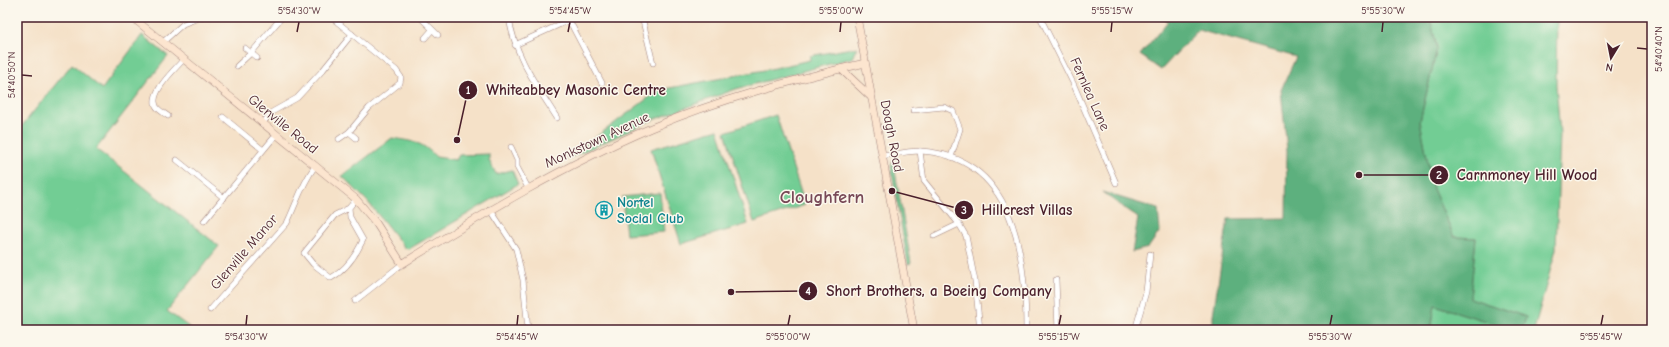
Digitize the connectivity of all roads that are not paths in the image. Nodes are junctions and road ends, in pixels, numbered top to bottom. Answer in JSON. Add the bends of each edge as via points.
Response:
{"nodes":[{"id":1,"x":132,"y":17,"type":"edge"},
{"id":2,"x":201,"y":17,"type":"edge"},
{"id":3,"x":282,"y":17,"type":"edge"},
{"id":4,"x":331,"y":17,"type":"edge"},
{"id":5,"x":420,"y":17,"type":"edge"},
{"id":6,"x":508,"y":17,"type":"edge"},
{"id":7,"x":576,"y":17,"type":"edge"},
{"id":8,"x":642,"y":17,"type":"edge"},
{"id":9,"x":857,"y":17,"type":"edge"},
{"id":10,"x":1040,"y":17,"type":"edge"},
{"id":11,"x":569,"y":20,"type":"junction"},
{"id":12,"x":432,"y":30,"type":"junction"},
{"id":13,"x":352,"y":34,"type":"junction"},
{"id":14,"x":438,"y":35,"type":"dead end"},
{"id":15,"x":425,"y":38,"type":"dead end"},
{"id":16,"x":162,"y":42,"type":"junction"},
{"id":17,"x":515,"y":45,"type":"junction"},
{"id":18,"x":245,"y":48,"type":"dead end"},
{"id":19,"x":252,"y":52,"type":"junction"},
{"id":20,"x":257,"y":58,"type":"dead end"},
{"id":21,"x":184,"y":59,"type":"junction"},
{"id":22,"x":653,"y":63,"type":"dead end"},
{"id":23,"x":866,"y":63,"type":"junction"},
{"id":24,"x":237,"y":66,"type":"dead end"},
{"id":25,"x":840,"y":69,"type":"junction"},
{"id":26,"x":602,"y":84,"type":"dead end"},
{"id":27,"x":871,"y":97,"type":"junction"},
{"id":28,"x":913,"y":110,"type":"dead end"},
{"id":29,"x":168,"y":116,"type":"dead end"},
{"id":30,"x":223,"y":117,"type":"dead end"},
{"id":31,"x":557,"y":118,"type":"dead end"},
{"id":32,"x":262,"y":124,"type":"junction"},
{"id":33,"x":349,"y":132,"type":"junction"},
{"id":34,"x":276,"y":135,"type":"junction"},
{"id":35,"x":356,"y":138,"type":"dead end"},
{"id":36,"x":339,"y":139,"type":"dead end"},
{"id":37,"x":511,"y":147,"type":"dead end"},
{"id":38,"x":263,"y":150,"type":"junction"},
{"id":39,"x":920,"y":151,"type":"junction"},
{"id":40,"x":882,"y":156,"type":"junction"},
{"id":41,"x":952,"y":157,"type":"junction"},
{"id":42,"x":177,"y":160,"type":"dead end"},
{"id":43,"x":315,"y":166,"type":"junction"},
{"id":44,"x":1116,"y":182,"type":"dead end"},
{"id":45,"x":528,"y":188,"type":"junction"},
{"id":46,"x":224,"y":198,"type":"junction"},
{"id":47,"x":356,"y":199,"type":"junction"},
{"id":48,"x":350,"y":208,"type":"junction"},
{"id":49,"x":490,"y":209,"type":"junction"},
{"id":50,"x":204,"y":221,"type":"dead end"},
{"id":51,"x":959,"y":224,"type":"junction"},
{"id":52,"x":934,"y":236,"type":"dead end"},
{"id":53,"x":1150,"y":254,"type":"dead end"},
{"id":54,"x":402,"y":264,"type":"junction"},
{"id":55,"x":1056,"y":280,"type":"dead end"},
{"id":56,"x":355,"y":301,"type":"dead end"},
{"id":57,"x":210,"y":310,"type":"dead end"},
{"id":58,"x":528,"y":330,"type":"edge"},
{"id":59,"x":914,"y":330,"type":"edge"},
{"id":60,"x":980,"y":330,"type":"edge"},
{"id":61,"x":1026,"y":330,"type":"edge"},
{"id":62,"x":1058,"y":330,"type":"edge"},
{"id":63,"x":1135,"y":330,"type":"edge"}],
"edges":[{"from":1,"to":16,"type":"street","name":"Glenville Road"},
{"from":2,"to":16,"type":"street","via":[[184,24]]},
{"from":3,"to":19,"type":"street"},
{"from":4,"to":13,"type":"street"},
{"from":5,"to":12,"type":"street"},
{"from":6,"to":17,"type":"street"},
{"from":7,"to":11,"type":"street"},
{"from":8,"to":22,"type":"street"},
{"from":9,"to":23,"type":"street","name":"Doagh Road"},
{"from":10,"to":44,"type":"street","name":"Fernlea Lane","via":[[1073,83]]},
{"from":11,"to":17,"type":"street"},
{"from":11,"to":26,"type":"street"},
{"from":12,"to":14,"type":"street"},
{"from":12,"to":15,"type":"street"},
{"from":13,"to":32,"type":"street","via":[[297,98],[272,112]]},
{"from":13,"to":33,"type":"street","via":[[396,70],[401,78],[400,83],[369,108]]},
{"from":16,"to":21,"type":"street","name":"Glenville Road"},
{"from":17,"to":31,"type":"street"},
{"from":18,"to":19,"type":"street"},
{"from":19,"to":20,"type":"street"},
{"from":19,"to":24,"type":"street"},
{"from":21,"to":29,"type":"street","via":[[156,92],[154,99],[156,106]]},
{"from":21,"to":32,"type":"street","name":"Glenville Road"},
{"from":23,"to":25,"type":"street","name":"Monkstown Avenue"},
{"from":23,"to":27,"type":"street","name":"Doagh Road"},
{"from":25,"to":27,"type":"street"},
{"from":25,"to":45,"type":"street","name":"Monkstown Avenue","via":[[712,105],[638,134]]},
{"from":27,"to":40,"type":"street","name":"Doagh Road"},
{"from":28,"to":41,"type":"street","via":[[944,107],[953,111],[960,130]]},
{"from":30,"to":38,"type":"street"},
{"from":32,"to":34,"type":"street","name":"Glenville Road"},
{"from":33,"to":35,"type":"street"},
{"from":33,"to":36,"type":"street"},
{"from":34,"to":38,"type":"street"},
{"from":34,"to":43,"type":"street","name":"Glenville Road"},
{"from":37,"to":45,"type":"street"},
{"from":38,"to":46,"type":"street"},
{"from":39,"to":40,"type":"street"},
{"from":39,"to":41,"type":"street"},
{"from":39,"to":51,"type":"street","via":[[924,181]]},
{"from":40,"to":59,"type":"street","name":"Doagh Road"},
{"from":41,"to":61,"type":"street","via":[[974,168],[994,186],[1006,206],[1015,236],[1026,293]]},
{"from":42,"to":46,"type":"street"},
{"from":43,"to":47,"type":"street","name":"Glenville Road"},
{"from":43,"to":57,"type":"street","name":"Glenville Manor","via":[[301,188],[286,224]]},
{"from":45,"to":49,"type":"street","name":"Monkstown Avenue"},
{"from":46,"to":50,"type":"street"},
{"from":47,"to":48,"type":"street"},
{"from":47,"to":54,"type":"street","name":"Glenville Road","via":[[376,223]]},
{"from":48,"to":48,"type":"street","via":[[335,215],[304,253],[331,278],[341,273],[358,252],[363,240],[350,217]]},
{"from":49,"to":54,"type":"street","name":"Monkstown Avenue"},
{"from":49,"to":58,"type":"street","via":[[516,249],[523,280]]},
{"from":51,"to":52,"type":"street"},
{"from":51,"to":60,"type":"street","via":[[966,236],[975,281]]},
{"from":53,"to":63,"type":"street","via":[[1146,292]]},
{"from":54,"to":56,"type":"street"},
{"from":55,"to":62,"type":"street"}]}
